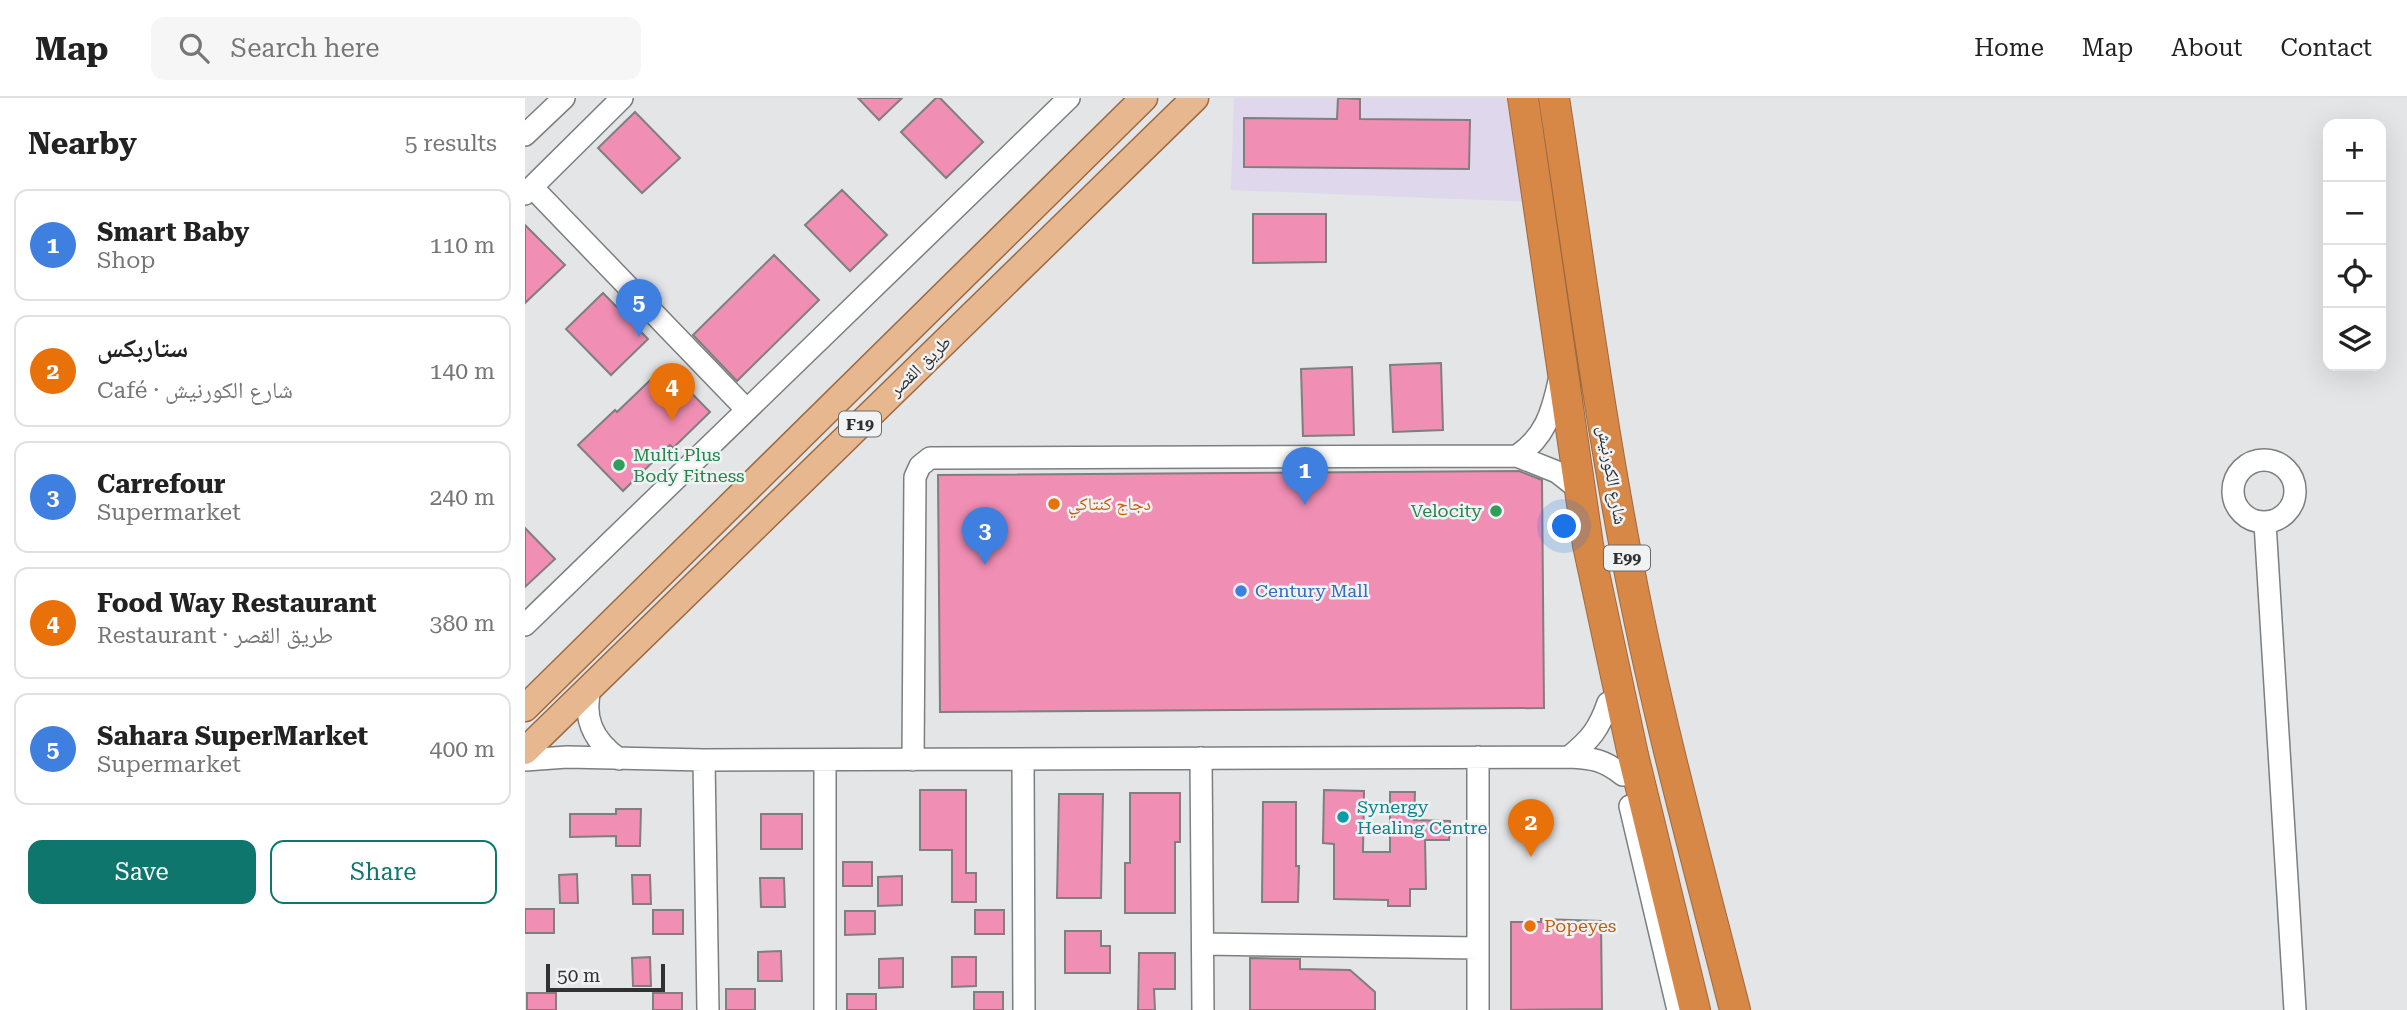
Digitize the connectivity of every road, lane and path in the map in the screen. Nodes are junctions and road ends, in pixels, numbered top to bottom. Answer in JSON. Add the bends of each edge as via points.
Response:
{"nodes":[{"id":1,"x":564,"y":98,"type":"edge"},
{"id":2,"x":622,"y":98,"type":"edge"},
{"id":3,"x":1069,"y":98,"type":"edge"},
{"id":4,"x":1144,"y":98,"type":"edge"},
{"id":5,"x":1195,"y":98,"type":"edge"},
{"id":6,"x":1523,"y":98,"type":"edge"},
{"id":7,"x":1554,"y":98,"type":"edge"},
{"id":8,"x":525,"y":135,"type":"edge"},
{"id":9,"x":529,"y":191,"type":"edge"},
{"id":10,"x":1562,"y":369,"type":"junction"},
{"id":11,"x":747,"y":410,"type":"junction"},
{"id":12,"x":1517,"y":456,"type":"junction"},
{"id":13,"x":1580,"y":490,"type":"junction"},
{"id":14,"x":2265,"y":523,"type":"dead end"},
{"id":15,"x":1588,"y":545,"type":"junction"},
{"id":16,"x":525,"y":625,"type":"edge"},
{"id":17,"x":591,"y":685,"type":"junction"},
{"id":18,"x":1608,"y":703,"type":"junction"},
{"id":19,"x":525,"y":708,"type":"edge"},
{"id":20,"x":525,"y":751,"type":"edge"},
{"id":21,"x":1478,"y":757,"type":"junction"},
{"id":22,"x":1569,"y":757,"type":"junction"},
{"id":23,"x":1201,"y":758,"type":"junction"},
{"id":24,"x":619,"y":759,"type":"junction"},
{"id":25,"x":1023,"y":759,"type":"junction"},
{"id":26,"x":525,"y":760,"type":"edge"},
{"id":27,"x":704,"y":760,"type":"junction"},
{"id":28,"x":825,"y":760,"type":"junction"},
{"id":29,"x":913,"y":760,"type":"junction"},
{"id":30,"x":1623,"y":775,"type":"junction"},
{"id":31,"x":1203,"y":944,"type":"junction"},
{"id":32,"x":1478,"y":948,"type":"junction"},
{"id":33,"x":708,"y":1010,"type":"edge"},
{"id":34,"x":825,"y":1010,"type":"edge"},
{"id":35,"x":1024,"y":1010,"type":"edge"},
{"id":36,"x":1203,"y":1010,"type":"edge"},
{"id":37,"x":1478,"y":1010,"type":"edge"},
{"id":38,"x":1678,"y":1010,"type":"edge"},
{"id":39,"x":1695,"y":1010,"type":"edge"},
{"id":40,"x":1735,"y":1010,"type":"edge"},
{"id":41,"x":2295,"y":1010,"type":"edge"}],
"edges":[{"from":1,"to":8,"type":"street"},
{"from":2,"to":9,"type":"street"},
{"from":3,"to":11,"type":"street"},
{"from":4,"to":19,"type":"main road","name":"طريق القصر","number":"F19"},
{"from":5,"to":17,"type":"main road","name":"طريق القصر","number":"F19"},
{"from":6,"to":10,"type":"highway","name":"شارع الكورنيش","number":"E99"},
{"from":7,"to":40,"type":"highway","name":"شارع الكورنيش","number":"E99","via":[[1602,421],[1632,585]]},
{"from":9,"to":11,"type":"street"},
{"from":10,"to":12,"type":"street","via":[[1546,427]]},
{"from":10,"to":13,"type":"highway","name":"شارع الكورنيش","number":"E99"},
{"from":11,"to":16,"type":"street"},
{"from":12,"to":13,"type":"street","via":[[1551,468]]},
{"from":12,"to":29,"type":"street","via":[[1457,464],[930,458],[915,477]]},
{"from":13,"to":15,"type":"highway","name":"شارع الكورنيش","number":"E99"},
{"from":14,"to":41,"type":"street"},
{"from":15,"to":18,"type":"street"},
{"from":15,"to":39,"type":"highway","name":"شارع الكورنيش","number":"E99"},
{"from":17,"to":20,"type":"main road","name":"طريق القصر","number":"F19"},
{"from":17,"to":24,"type":"street","via":[[587,705],[590,726],[599,743]]},
{"from":18,"to":22,"type":"street","via":[[1600,727]]},
{"from":18,"to":30,"type":"street"},
{"from":21,"to":22,"type":"street"},
{"from":21,"to":23,"type":"street"},
{"from":21,"to":32,"type":"street"},
{"from":22,"to":30,"type":"street","via":[[1591,758]]},
{"from":23,"to":25,"type":"street"},
{"from":23,"to":31,"type":"street"},
{"from":24,"to":26,"type":"street"},
{"from":24,"to":27,"type":"street"},
{"from":25,"to":29,"type":"street"},
{"from":25,"to":35,"type":"street"},
{"from":27,"to":28,"type":"street"},
{"from":27,"to":33,"type":"street"},
{"from":28,"to":29,"type":"street"},
{"from":28,"to":34,"type":"street"},
{"from":30,"to":38,"type":"street"},
{"from":31,"to":32,"type":"street"},
{"from":31,"to":36,"type":"street"},
{"from":32,"to":37,"type":"street"}]}
